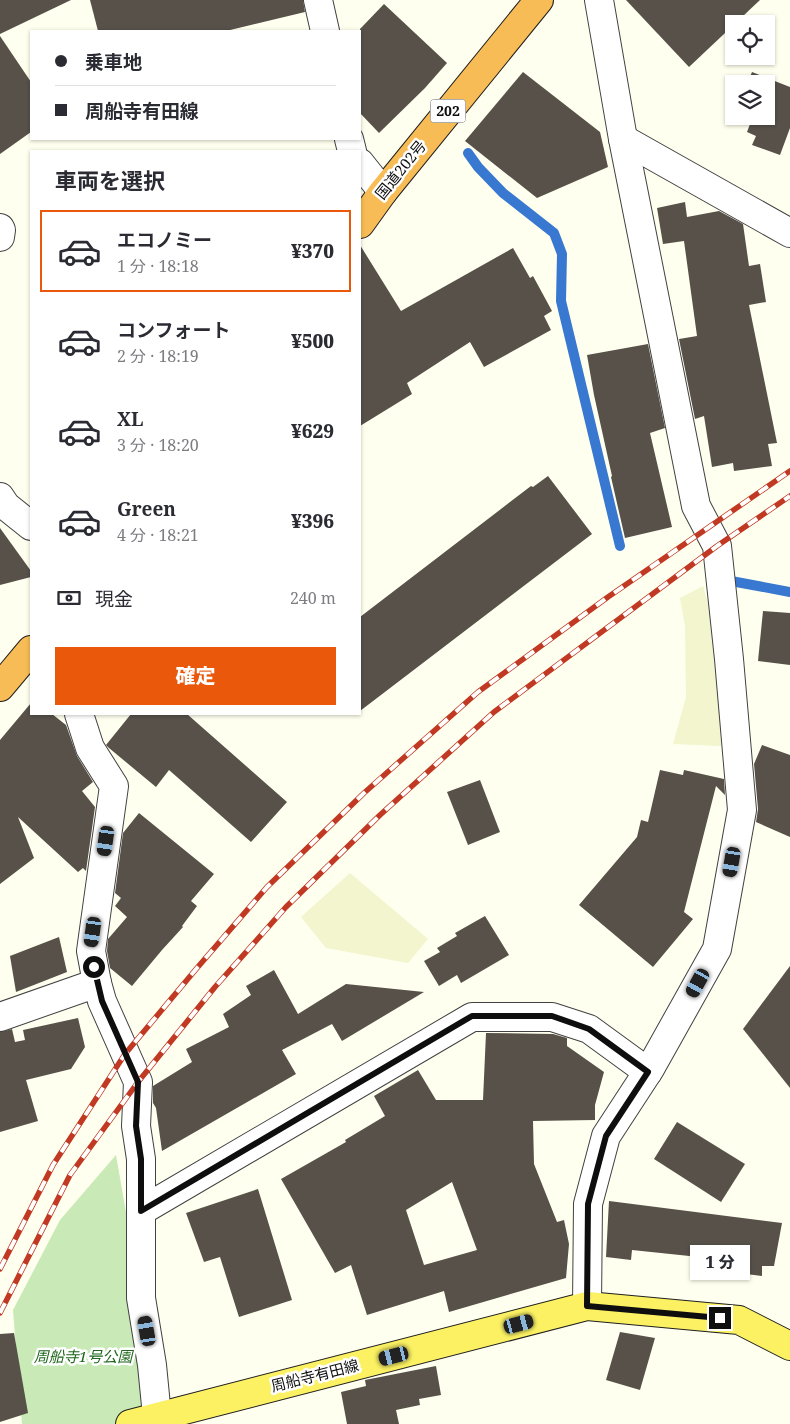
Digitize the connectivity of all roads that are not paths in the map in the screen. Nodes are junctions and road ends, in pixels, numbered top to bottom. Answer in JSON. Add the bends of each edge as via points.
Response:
{"nodes":[{"id":1,"x":318,"y":0,"type":"edge"},
{"id":2,"x":539,"y":0,"type":"edge"},
{"id":3,"x":599,"y":0,"type":"edge"},
{"id":4,"x":325,"y":30,"type":"edge"},
{"id":5,"x":623,"y":138,"type":"junction"},
{"id":6,"x":361,"y":164,"type":"edge"},
{"id":7,"x":383,"y":192,"type":"junction"},
{"id":8,"x":361,"y":223,"type":"edge"},
{"id":9,"x":0,"y":228,"type":"edge"},
{"id":10,"x":790,"y":233,"type":"edge"},
{"id":11,"x":0,"y":237,"type":"edge"},
{"id":12,"x":0,"y":497,"type":"edge"},
{"id":13,"x":30,"y":525,"type":"edge"},
{"id":14,"x":30,"y":651,"type":"edge"},
{"id":15,"x":0,"y":687,"type":"edge"},
{"id":16,"x":79,"y":715,"type":"edge"},
{"id":17,"x":97,"y":983,"type":"junction"},
{"id":18,"x":0,"y":1017,"type":"edge"},
{"id":19,"x":648,"y":1072,"type":"junction"},
{"id":20,"x":141,"y":1211,"type":"junction"},
{"id":21,"x":587,"y":1306,"type":"junction"},
{"id":22,"x":790,"y":1346,"type":"edge"},
{"id":23,"x":157,"y":1416,"type":"junction"},
{"id":24,"x":130,"y":1424,"type":"edge"}],
"edges":[{"from":1,"to":4,"type":"street"},
{"from":2,"to":7,"type":"highway","name":"国道202号","number":"202"},
{"from":3,"to":5,"type":"street"},
{"from":5,"to":10,"type":"street"},
{"from":5,"to":19,"type":"street","via":[[696,506],[717,546],[742,810],[716,949]]},
{"from":6,"to":7,"type":"street"},
{"from":7,"to":8,"type":"highway","name":"国道202号","number":"202"},
{"from":9,"to":11,"type":"street"},
{"from":12,"to":13,"type":"street"},
{"from":14,"to":15,"type":"highway"},
{"from":16,"to":17,"type":"street","via":[[90,748],[114,786],[91,951]]},
{"from":17,"to":18,"type":"street"},
{"from":17,"to":20,"type":"street","via":[[138,1082],[136,1126],[141,1159]]},
{"from":19,"to":20,"type":"street","via":[[589,1029],[552,1016],[472,1016]]},
{"from":19,"to":21,"type":"street","via":[[606,1136],[588,1204]]},
{"from":20,"to":23,"type":"street","via":[[141,1298]]},
{"from":21,"to":22,"type":"main road","name":"周船寺有田線","via":[[739,1320]]},
{"from":21,"to":23,"type":"main road","name":"周船寺有田線"},
{"from":23,"to":24,"type":"main road","name":"周船寺有田線"}]}
